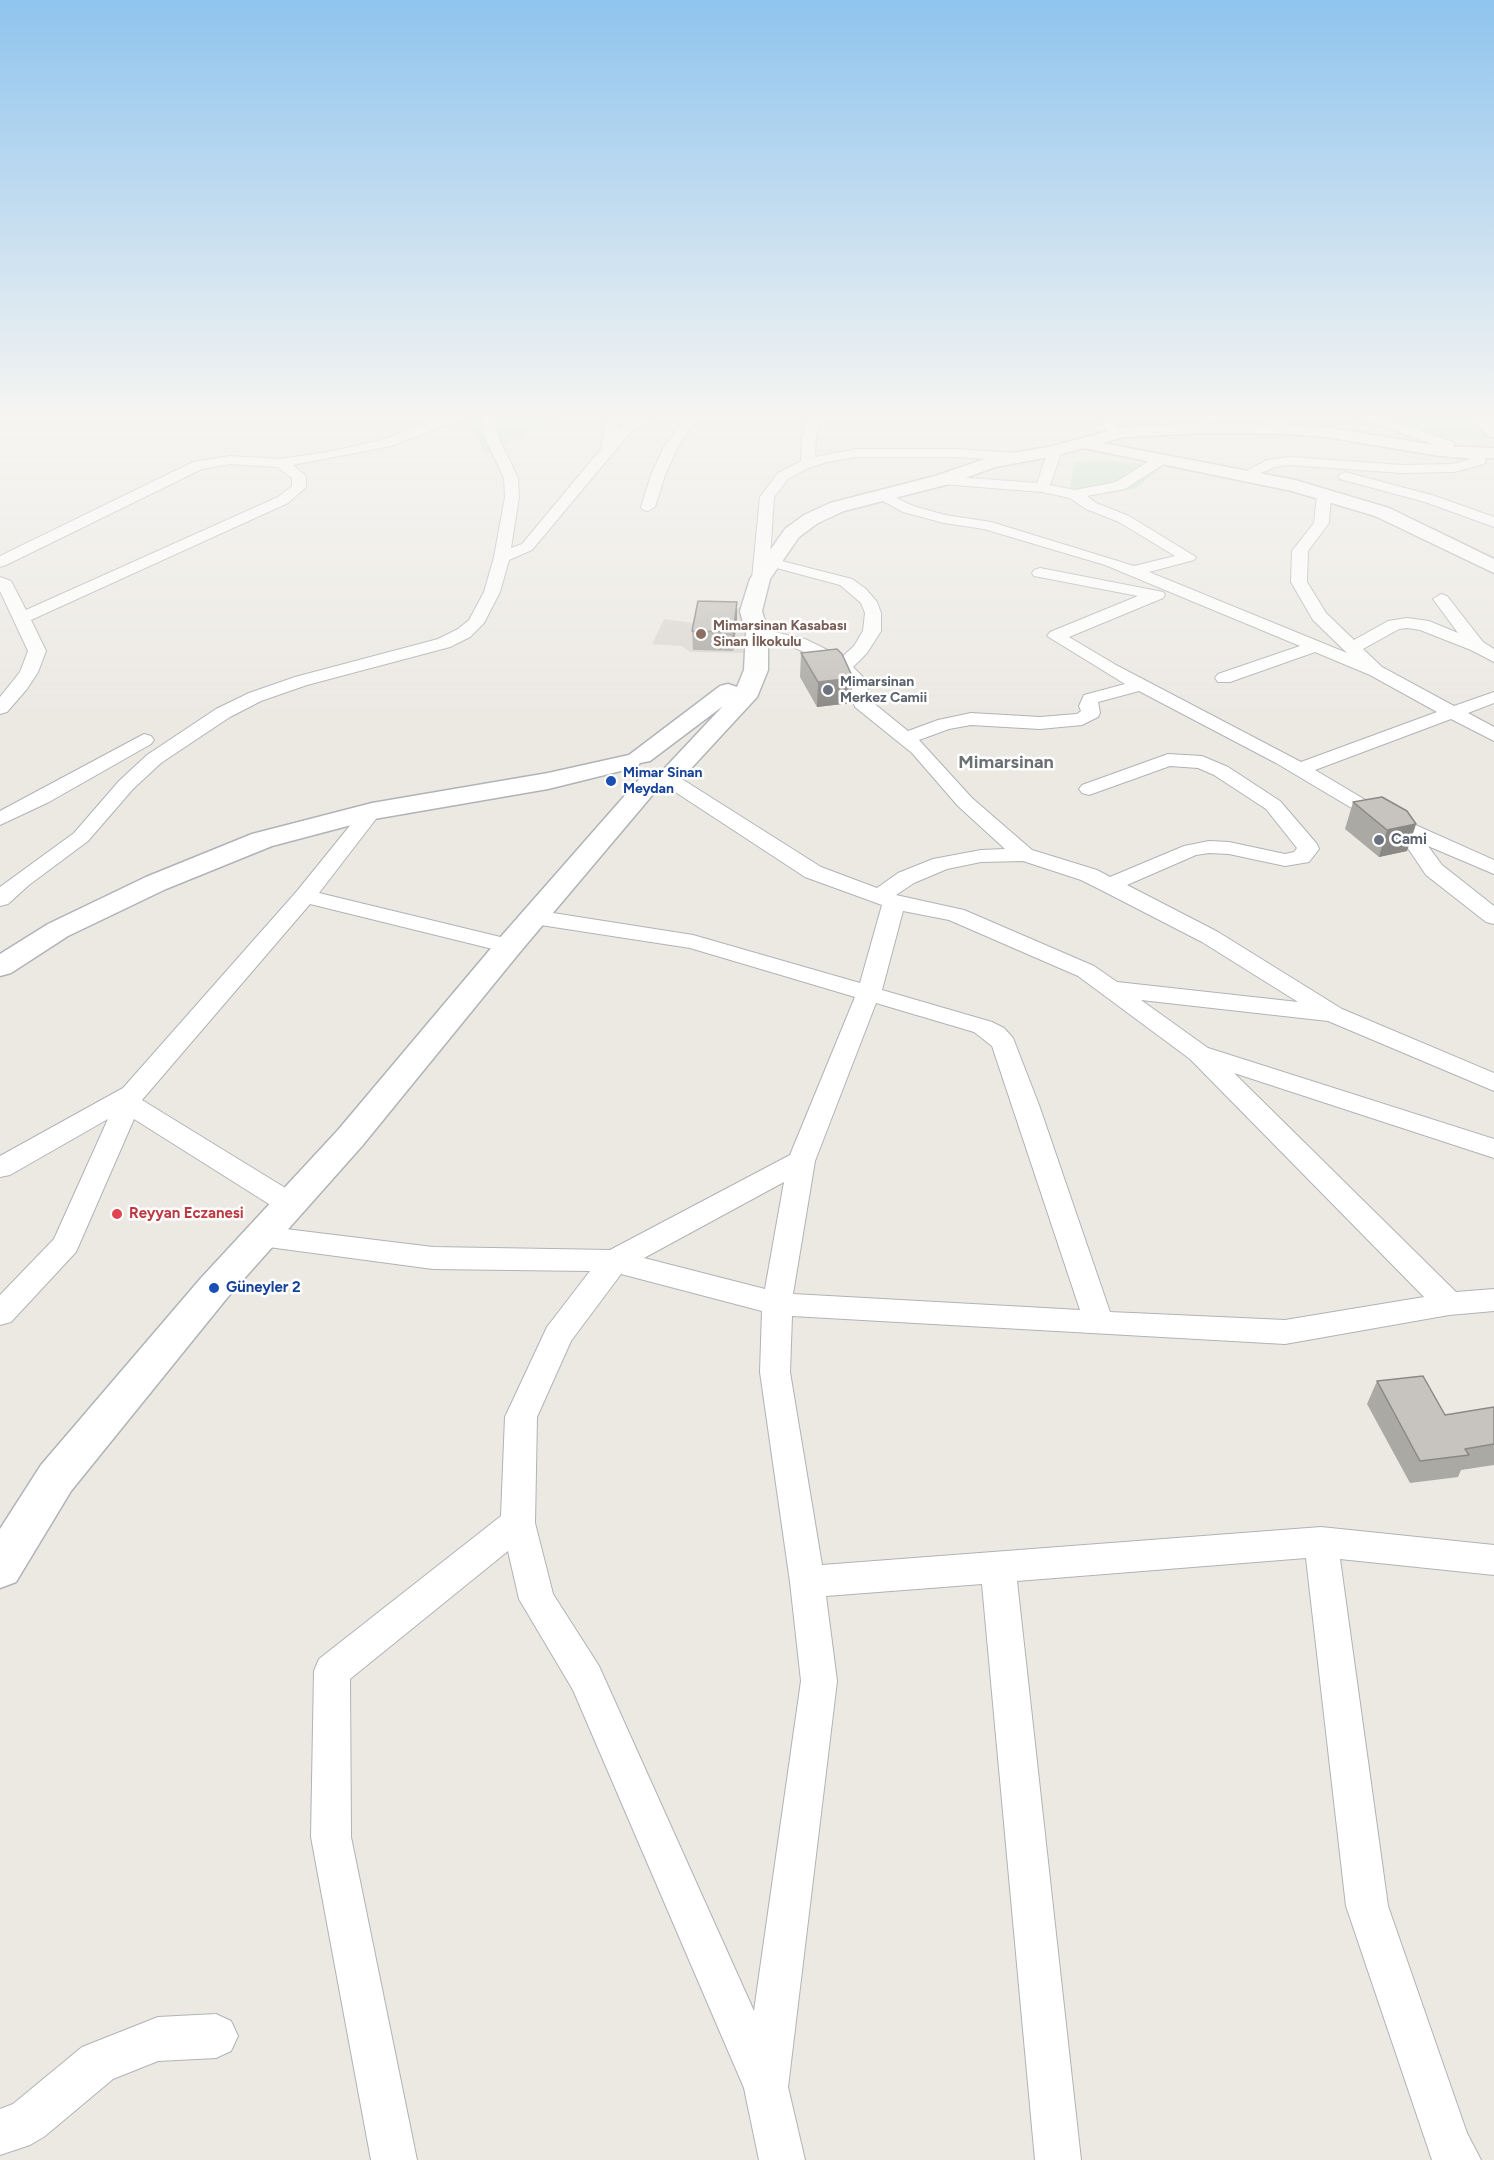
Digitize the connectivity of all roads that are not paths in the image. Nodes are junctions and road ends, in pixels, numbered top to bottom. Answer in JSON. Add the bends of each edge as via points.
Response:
{"nodes":[{"id":1,"x":97,"y":514,"type":"edge"},
{"id":2,"x":251,"y":514,"type":"edge"},
{"id":3,"x":508,"y":514,"type":"edge"},
{"id":4,"x":554,"y":514,"type":"edge"},
{"id":5,"x":766,"y":514,"type":"edge"},
{"id":6,"x":822,"y":514,"type":"edge"},
{"id":7,"x":925,"y":514,"type":"edge"},
{"id":8,"x":1111,"y":514,"type":"edge"},
{"id":9,"x":1322,"y":514,"type":"edge"},
{"id":10,"x":1386,"y":514,"type":"edge"},
{"id":11,"x":1471,"y":514,"type":"edge"},
{"id":12,"x":1494,"y":522,"type":"edge"},
{"id":13,"x":502,"y":557,"type":"junction"},
{"id":14,"x":0,"y":562,"type":"edge"},
{"id":15,"x":773,"y":562,"type":"junction"},
{"id":16,"x":1494,"y":567,"type":"edge"},
{"id":17,"x":1133,"y":571,"type":"junction"},
{"id":18,"x":1040,"y":573,"type":"dead end"},
{"id":19,"x":760,"y":579,"type":"junction"},
{"id":20,"x":0,"y":582,"type":"edge"},
{"id":21,"x":1156,"y":595,"type":"junction"},
{"id":22,"x":1441,"y":599,"type":"dead end"},
{"id":23,"x":1237,"y":613,"type":"junction"},
{"id":24,"x":21,"y":618,"type":"junction"},
{"id":25,"x":757,"y":633,"type":"junction"},
{"id":26,"x":1316,"y":646,"type":"junction"},
{"id":27,"x":1478,"y":646,"type":"junction"},
{"id":28,"x":1352,"y":648,"type":"junction"},
{"id":29,"x":1494,"y":657,"type":"edge"},
{"id":30,"x":842,"y":667,"type":"junction"},
{"id":31,"x":756,"y":670,"type":"junction"},
{"id":32,"x":1376,"y":671,"type":"junction"},
{"id":33,"x":1224,"y":678,"type":"dead end"},
{"id":34,"x":1142,"y":685,"type":"junction"},
{"id":35,"x":1494,"y":697,"type":"edge"},
{"id":36,"x":0,"y":708,"type":"edge"},
{"id":37,"x":1451,"y":711,"type":"junction"},
{"id":38,"x":1494,"y":735,"type":"edge"},
{"id":39,"x":906,"y":738,"type":"junction"},
{"id":40,"x":144,"y":740,"type":"dead end"},
{"id":41,"x":1299,"y":769,"type":"junction"},
{"id":42,"x":651,"y":771,"type":"junction"},
{"id":43,"x":1089,"y":789,"type":"dead end"},
{"id":44,"x":372,"y":811,"type":"junction"},
{"id":45,"x":0,"y":819,"type":"edge"},
{"id":46,"x":1405,"y":828,"type":"junction"},
{"id":47,"x":1024,"y":855,"type":"junction"},
{"id":48,"x":1494,"y":868,"type":"edge"},
{"id":49,"x":1109,"y":885,"type":"junction"},
{"id":50,"x":304,"y":896,"type":"junction"},
{"id":51,"x":0,"y":899,"type":"edge"},
{"id":52,"x":887,"y":899,"type":"junction"},
{"id":53,"x":534,"y":917,"type":"junction"},
{"id":54,"x":1494,"y":917,"type":"edge"},
{"id":55,"x":509,"y":946,"type":"junction"},
{"id":56,"x":0,"y":968,"type":"edge"},
{"id":57,"x":1112,"y":989,"type":"junction"},
{"id":58,"x":869,"y":992,"type":"junction"},
{"id":59,"x":1333,"y":1014,"type":"junction"},
{"id":60,"x":1199,"y":1053,"type":"junction"},
{"id":61,"x":1494,"y":1083,"type":"edge"},
{"id":62,"x":130,"y":1098,"type":"junction"},
{"id":63,"x":1494,"y":1149,"type":"edge"},
{"id":64,"x":801,"y":1161,"type":"junction"},
{"id":65,"x":0,"y":1168,"type":"edge"},
{"id":66,"x":290,"y":1204,"type":"junction"},
{"id":67,"x":261,"y":1236,"type":"junction"},
{"id":68,"x":614,"y":1261,"type":"junction"},
{"id":69,"x":1494,"y":1300,"type":"edge"},
{"id":70,"x":777,"y":1304,"type":"junction"},
{"id":71,"x":1449,"y":1304,"type":"junction"},
{"id":72,"x":0,"y":1314,"type":"edge"},
{"id":73,"x":1099,"y":1323,"type":"junction"},
{"id":74,"x":518,"y":1523,"type":"junction"},
{"id":75,"x":1321,"y":1542,"type":"junction"},
{"id":76,"x":1494,"y":1560,"type":"edge"},
{"id":77,"x":998,"y":1567,"type":"junction"},
{"id":78,"x":0,"y":1568,"type":"edge"},
{"id":79,"x":807,"y":1582,"type":"junction"},
{"id":80,"x":216,"y":2036,"type":"dead end"},
{"id":81,"x":766,"y":2087,"type":"junction"},
{"id":82,"x":0,"y":2132,"type":"edge"},
{"id":83,"x":394,"y":2160,"type":"edge"},
{"id":84,"x":782,"y":2160,"type":"edge"},
{"id":85,"x":1058,"y":2160,"type":"edge"},
{"id":86,"x":1458,"y":2160,"type":"edge"}],
"edges":[{"from":1,"to":14,"type":"street"},
{"from":2,"to":24,"type":"street"},
{"from":3,"to":13,"type":"street"},
{"from":4,"to":13,"type":"street","via":[[527,547]]},
{"from":5,"to":19,"type":"street"},
{"from":6,"to":15,"type":"street","via":[[792,533]]},
{"from":7,"to":17,"type":"street","via":[[986,525],[1066,547]]},
{"from":8,"to":17,"type":"street","via":[[1188,557]]},
{"from":9,"to":28,"type":"street","via":[[1321,523],[1300,551],[1299,582],[1320,616]]},
{"from":10,"to":16,"type":"street"},
{"from":11,"to":12,"type":"street"},
{"from":13,"to":51,"type":"street","via":[[487,605],[464,633],[431,647],[278,688],[223,713],[153,759],[81,837]]},
{"from":15,"to":19,"type":"street"},
{"from":15,"to":30,"type":"street","via":[[846,582],[869,602],[872,631],[861,649]]},
{"from":17,"to":23,"type":"street"},
{"from":18,"to":21,"type":"street"},
{"from":19,"to":25,"type":"street","via":[[751,611]]},
{"from":20,"to":24,"type":"street","via":[[5,584]]},
{"from":21,"to":23,"type":"street"},
{"from":21,"to":34,"type":"street","via":[[1056,636]]},
{"from":22,"to":27,"type":"street"},
{"from":23,"to":26,"type":"street"},
{"from":24,"to":36,"type":"street","via":[[37,651],[21,685]]},
{"from":25,"to":30,"type":"street","via":[[800,643]]},
{"from":25,"to":31,"type":"street"},
{"from":26,"to":32,"type":"street"},
{"from":26,"to":33,"type":"street"},
{"from":27,"to":28,"type":"street","via":[[1424,625],[1407,623],[1394,625]]},
{"from":27,"to":29,"type":"street"},
{"from":28,"to":32,"type":"street"},
{"from":30,"to":39,"type":"street","via":[[856,679],[862,703]]},
{"from":31,"to":42,"type":"street"},
{"from":31,"to":42,"type":"street","via":[[745,697]]},
{"from":32,"to":37,"type":"street"},
{"from":34,"to":39,"type":"street","via":[[1090,699],[1090,713],[1082,719],[1040,723],[970,720]]},
{"from":34,"to":41,"type":"street"},
{"from":35,"to":37,"type":"street"},
{"from":37,"to":38,"type":"street"},
{"from":37,"to":41,"type":"street"},
{"from":39,"to":47,"type":"street","via":[[965,802]]},
{"from":40,"to":45,"type":"street"},
{"from":41,"to":46,"type":"street"},
{"from":42,"to":44,"type":"street","via":[[548,780]]},
{"from":42,"to":52,"type":"street","via":[[813,872]]},
{"from":42,"to":53,"type":"street"},
{"from":43,"to":49,"type":"street","via":[[1168,760],[1202,762],[1273,805],[1308,849],[1302,857],[1285,860],[1229,848],[1191,850]]},
{"from":44,"to":50,"type":"street"},
{"from":44,"to":56,"type":"street","via":[[261,840],[156,883],[58,930]]},
{"from":46,"to":48,"type":"street"},
{"from":46,"to":54,"type":"street","via":[[1434,870]]},
{"from":47,"to":49,"type":"street"},
{"from":47,"to":52,"type":"street","via":[[981,856],[941,864],[906,878]]},
{"from":49,"to":59,"type":"street","via":[[1210,937]]},
{"from":50,"to":55,"type":"street"},
{"from":50,"to":62,"type":"street"},
{"from":52,"to":57,"type":"street","via":[[956,915],[1086,971]]},
{"from":52,"to":58,"type":"street"},
{"from":53,"to":55,"type":"street"},
{"from":53,"to":58,"type":"street","via":[[693,942]]},
{"from":55,"to":66,"type":"street","via":[[350,1138]]},
{"from":57,"to":59,"type":"street"},
{"from":57,"to":60,"type":"street"},
{"from":58,"to":64,"type":"street"},
{"from":58,"to":73,"type":"street","via":[[983,1027],[1004,1044]]},
{"from":59,"to":61,"type":"street"},
{"from":60,"to":63,"type":"street"},
{"from":60,"to":71,"type":"street"},
{"from":62,"to":65,"type":"street"},
{"from":62,"to":66,"type":"street"},
{"from":62,"to":72,"type":"street","via":[[66,1245]]},
{"from":64,"to":68,"type":"street"},
{"from":64,"to":70,"type":"street"},
{"from":66,"to":67,"type":"street"},
{"from":67,"to":68,"type":"street","via":[[433,1258]]},
{"from":67,"to":78,"type":"street","via":[[56,1478]]},
{"from":68,"to":70,"type":"street"},
{"from":68,"to":74,"type":"street","via":[[558,1335],[521,1417]]},
{"from":69,"to":71,"type":"street"},
{"from":70,"to":73,"type":"street"},
{"from":70,"to":79,"type":"street","via":[[775,1372]]},
{"from":71,"to":73,"type":"street","via":[[1285,1332]]},
{"from":74,"to":81,"type":"street","via":[[537,1599],[586,1678]]},
{"from":74,"to":83,"type":"street","via":[[332,1671],[331,1837]]},
{"from":75,"to":76,"type":"street"},
{"from":75,"to":77,"type":"street"},
{"from":75,"to":86,"type":"street","via":[[1367,1906],[1449,2145]]},
{"from":77,"to":79,"type":"street"},
{"from":77,"to":85,"type":"street"},
{"from":79,"to":81,"type":"street","via":[[819,1682]]},
{"from":80,"to":82,"type":"street","via":[[158,2038],[98,2063],[30,2120]]},
{"from":81,"to":84,"type":"street"}]}
